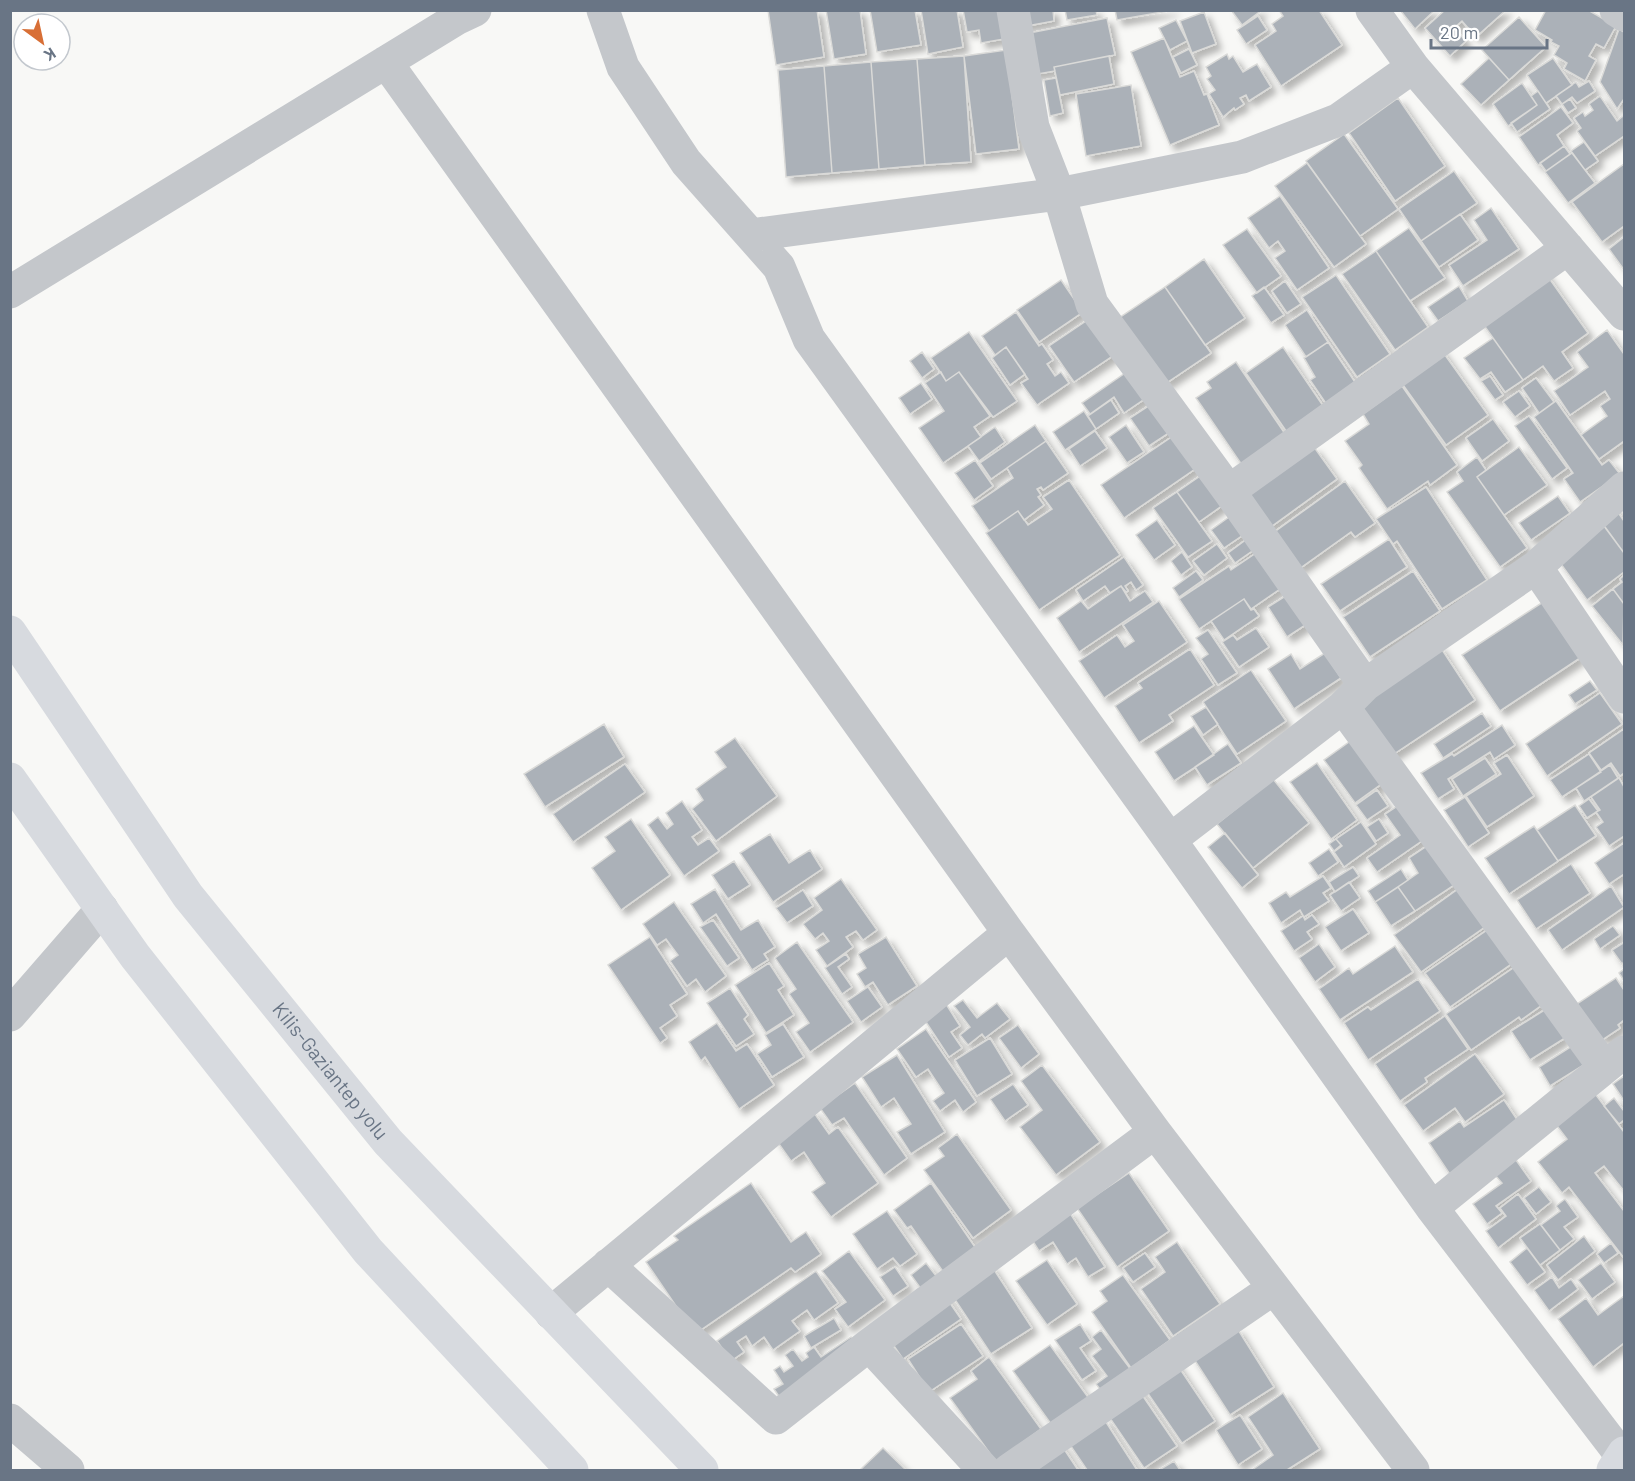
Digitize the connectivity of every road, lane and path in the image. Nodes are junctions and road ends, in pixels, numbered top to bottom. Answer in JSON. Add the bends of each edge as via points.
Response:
{"nodes":[{"id":1,"x":475,"y":10,"type":"edge"},
{"id":2,"x":603,"y":10,"type":"edge"},
{"id":3,"x":1013,"y":10,"type":"edge"},
{"id":4,"x":1372,"y":10,"type":"edge"},
{"id":5,"x":1616,"y":10,"type":"edge"},
{"id":6,"x":1624,"y":15,"type":"edge"},
{"id":7,"x":386,"y":62,"type":"junction"},
{"id":8,"x":1413,"y":67,"type":"junction"},
{"id":9,"x":1059,"y":194,"type":"junction"},
{"id":10,"x":752,"y":235,"type":"junction"},
{"id":11,"x":1568,"y":248,"type":"junction"},
{"id":12,"x":10,"y":292,"type":"edge"},
{"id":13,"x":1624,"y":314,"type":"edge"},
{"id":14,"x":1624,"y":488,"type":"edge"},
{"id":15,"x":1229,"y":492,"type":"junction"},
{"id":16,"x":1536,"y":567,"type":"junction"},
{"id":17,"x":10,"y":632,"type":"edge"},
{"id":18,"x":1354,"y":696,"type":"junction"},
{"id":19,"x":1624,"y":697,"type":"edge"},
{"id":20,"x":10,"y":779,"type":"edge"},
{"id":21,"x":1170,"y":840,"type":"junction"},
{"id":22,"x":102,"y":909,"type":"junction"},
{"id":23,"x":1009,"y":933,"type":"junction"},
{"id":24,"x":10,"y":1015,"type":"edge"},
{"id":25,"x":1614,"y":1059,"type":"edge"},
{"id":26,"x":1155,"y":1132,"type":"junction"},
{"id":27,"x":1432,"y":1208,"type":"junction"},
{"id":28,"x":608,"y":1265,"type":"junction"},
{"id":29,"x":1274,"y":1287,"type":"junction"},
{"id":30,"x":551,"y":1313,"type":"junction"},
{"id":31,"x":869,"y":1345,"type":"junction"},
{"id":32,"x":10,"y":1420,"type":"edge"},
{"id":33,"x":1621,"y":1459,"type":"edge"},
{"id":34,"x":68,"y":1470,"type":"edge"},
{"id":35,"x":572,"y":1470,"type":"edge"},
{"id":36,"x":702,"y":1470,"type":"edge"},
{"id":37,"x":984,"y":1470,"type":"edge"},
{"id":38,"x":1009,"y":1470,"type":"edge"},
{"id":39,"x":1413,"y":1470,"type":"edge"}],
"edges":[{"from":1,"to":7,"type":"street"},
{"from":2,"to":10,"type":"street","via":[[623,67],[686,162]]},
{"from":3,"to":9,"type":"street","via":[[1033,127]]},
{"from":4,"to":8,"type":"street"},
{"from":5,"to":6,"type":"street"},
{"from":7,"to":12,"type":"street"},
{"from":7,"to":23,"type":"street"},
{"from":8,"to":9,"type":"street","via":[[1338,120],[1242,157]]},
{"from":8,"to":11,"type":"street"},
{"from":9,"to":10,"type":"street"},
{"from":9,"to":15,"type":"street","via":[[1092,304]]},
{"from":10,"to":21,"type":"street","via":[[779,267],[809,339]]},
{"from":11,"to":13,"type":"street"},
{"from":11,"to":15,"type":"street"},
{"from":14,"to":16,"type":"street"},
{"from":15,"to":18,"type":"street"},
{"from":16,"to":18,"type":"street"},
{"from":16,"to":19,"type":"street"},
{"from":17,"to":30,"type":"highway","name":"Kilis-Gaziantep yolu","via":[[188,896],[388,1142]]},
{"from":18,"to":21,"type":"street"},
{"from":18,"to":25,"type":"street"},
{"from":20,"to":22,"type":"highway"},
{"from":21,"to":27,"type":"street"},
{"from":22,"to":24,"type":"street"},
{"from":22,"to":35,"type":"highway","via":[[368,1251]]},
{"from":23,"to":26,"type":"street"},
{"from":23,"to":28,"type":"street"},
{"from":25,"to":27,"type":"street"},
{"from":26,"to":29,"type":"street"},
{"from":26,"to":31,"type":"street"},
{"from":27,"to":33,"type":"street"},
{"from":28,"to":30,"type":"street"},
{"from":28,"to":31,"type":"street","via":[[776,1418]]},
{"from":29,"to":38,"type":"street"},
{"from":29,"to":39,"type":"street"},
{"from":30,"to":36,"type":"highway","name":"Kilis-Gaziantep yolu"},
{"from":31,"to":37,"type":"street"},
{"from":32,"to":34,"type":"street"}]}
